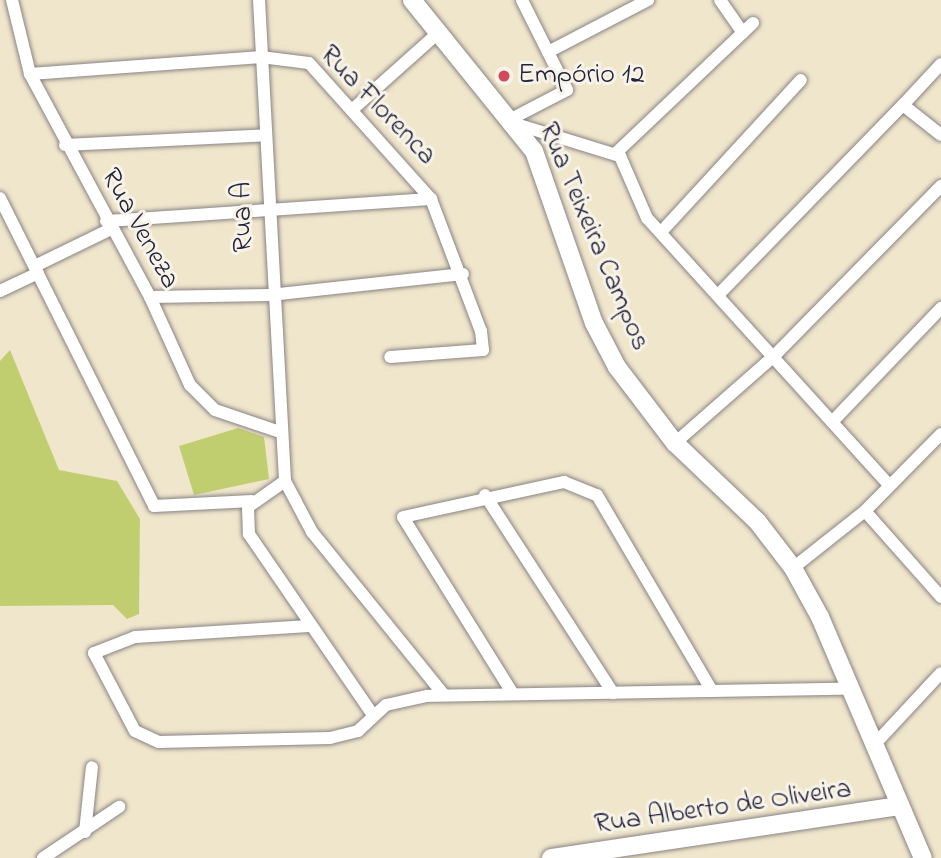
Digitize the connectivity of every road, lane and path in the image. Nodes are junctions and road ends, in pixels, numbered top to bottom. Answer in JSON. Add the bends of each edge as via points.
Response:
{"nodes":[{"id":1,"x":12,"y":0,"type":"edge"},
{"id":2,"x":258,"y":0,"type":"edge"},
{"id":3,"x":412,"y":0,"type":"edge"},
{"id":4,"x":522,"y":0,"type":"edge"},
{"id":5,"x":648,"y":0,"type":"edge"},
{"id":6,"x":720,"y":0,"type":"edge"},
{"id":7,"x":752,"y":23,"type":"dead end"},
{"id":8,"x":438,"y":33,"type":"junction"},
{"id":9,"x":743,"y":33,"type":"junction"},
{"id":10,"x":548,"y":52,"type":"junction"},
{"id":11,"x":261,"y":57,"type":"junction"},
{"id":12,"x":941,"y":64,"type":"edge"},
{"id":13,"x":30,"y":74,"type":"junction"},
{"id":14,"x":801,"y":80,"type":"dead end"},
{"id":15,"x":903,"y":105,"type":"junction"},
{"id":16,"x":353,"y":109,"type":"junction"},
{"id":17,"x":516,"y":122,"type":"junction"},
{"id":18,"x":267,"y":135,"type":"junction"},
{"id":19,"x":941,"y":135,"type":"edge"},
{"id":20,"x":65,"y":145,"type":"junction"},
{"id":21,"x":616,"y":153,"type":"junction"},
{"id":22,"x":941,"y":186,"type":"edge"},
{"id":23,"x":431,"y":199,"type":"junction"},
{"id":24,"x":2,"y":205,"type":"edge"},
{"id":25,"x":270,"y":212,"type":"junction"},
{"id":26,"x":109,"y":225,"type":"junction"},
{"id":27,"x":662,"y":232,"type":"junction"},
{"id":28,"x":37,"y":269,"type":"junction"},
{"id":29,"x":463,"y":274,"type":"junction"},
{"id":30,"x":0,"y":291,"type":"edge"},
{"id":31,"x":720,"y":293,"type":"junction"},
{"id":32,"x":270,"y":295,"type":"junction"},
{"id":33,"x":150,"y":297,"type":"junction"},
{"id":34,"x":941,"y":308,"type":"edge"},
{"id":35,"x":390,"y":357,"type":"dead end"},
{"id":36,"x":773,"y":357,"type":"junction"},
{"id":37,"x":832,"y":422,"type":"junction"},
{"id":38,"x":280,"y":432,"type":"junction"},
{"id":39,"x":941,"y":434,"type":"edge"},
{"id":40,"x":675,"y":443,"type":"junction"},
{"id":41,"x":285,"y":481,"type":"junction"},
{"id":42,"x":889,"y":485,"type":"junction"},
{"id":43,"x":485,"y":495,"type":"junction"},
{"id":44,"x":252,"y":501,"type":"junction"},
{"id":45,"x":865,"y":511,"type":"junction"},
{"id":46,"x":793,"y":568,"type":"junction"},
{"id":47,"x":941,"y":597,"type":"edge"},
{"id":48,"x":309,"y":626,"type":"junction"},
{"id":49,"x":941,"y":673,"type":"edge"},
{"id":50,"x":849,"y":689,"type":"junction"},
{"id":51,"x":712,"y":691,"type":"junction"},
{"id":52,"x":613,"y":693,"type":"junction"},
{"id":53,"x":513,"y":694,"type":"junction"},
{"id":54,"x":444,"y":695,"type":"junction"},
{"id":55,"x":373,"y":715,"type":"junction"},
{"id":56,"x":874,"y":745,"type":"junction"},
{"id":57,"x":93,"y":768,"type":"dead end"},
{"id":58,"x":900,"y":806,"type":"junction"},
{"id":59,"x":119,"y":807,"type":"dead end"},
{"id":60,"x":85,"y":832,"type":"junction"},
{"id":61,"x":43,"y":858,"type":"edge"},
{"id":62,"x":551,"y":858,"type":"edge"},
{"id":63,"x":923,"y":858,"type":"edge"}],
"edges":[{"from":1,"to":13,"type":"street","name":"Rua Veneza"},
{"from":2,"to":11,"type":"street","name":"Rua A"},
{"from":3,"to":8,"type":"street","name":"Rua Teixeira Campos"},
{"from":4,"to":10,"type":"street"},
{"from":5,"to":10,"type":"street"},
{"from":6,"to":9,"type":"street"},
{"from":7,"to":9,"type":"street"},
{"from":8,"to":16,"type":"street"},
{"from":8,"to":17,"type":"street","name":"Rua Teixeira Campos"},
{"from":9,"to":21,"type":"street"},
{"from":10,"to":17,"type":"street","via":[[567,90]]},
{"from":11,"to":13,"type":"street","name":"Rua Florenca"},
{"from":11,"to":16,"type":"street","name":"Rua Florenca","via":[[309,63]]},
{"from":11,"to":18,"type":"street","name":"Rua A"},
{"from":12,"to":15,"type":"street"},
{"from":13,"to":20,"type":"street","name":"Rua Veneza"},
{"from":14,"to":27,"type":"street"},
{"from":15,"to":19,"type":"street"},
{"from":15,"to":31,"type":"street"},
{"from":16,"to":23,"type":"street","name":"Rua Florenca"},
{"from":17,"to":21,"type":"street"},
{"from":17,"to":40,"type":"street","name":"Rua Teixeira Campos","via":[[545,176],[604,345]]},
{"from":18,"to":20,"type":"street"},
{"from":18,"to":25,"type":"street","name":"Rua A"},
{"from":20,"to":26,"type":"street","name":"Rua Veneza"},
{"from":21,"to":27,"type":"street","via":[[638,206]]},
{"from":22,"to":36,"type":"street"},
{"from":23,"to":25,"type":"street"},
{"from":23,"to":29,"type":"street","name":"Rua Florenca"},
{"from":24,"to":28,"type":"street"},
{"from":25,"to":26,"type":"street"},
{"from":25,"to":32,"type":"street","name":"Rua A"},
{"from":26,"to":28,"type":"street"},
{"from":26,"to":33,"type":"street","name":"Rua Veneza"},
{"from":27,"to":31,"type":"street"},
{"from":28,"to":30,"type":"street"},
{"from":28,"to":44,"type":"street","via":[[148,498],[160,509]]},
{"from":29,"to":32,"type":"street"},
{"from":29,"to":35,"type":"street","name":"Rua Florenca","via":[[483,350]]},
{"from":31,"to":36,"type":"street"},
{"from":32,"to":33,"type":"street"},
{"from":32,"to":38,"type":"street","name":"Rua A"},
{"from":33,"to":38,"type":"street","name":"Rua Veneza","via":[[202,401]]},
{"from":34,"to":37,"type":"street"},
{"from":36,"to":37,"type":"street"},
{"from":36,"to":40,"type":"street"},
{"from":37,"to":42,"type":"street"},
{"from":38,"to":41,"type":"street","name":"Rua A"},
{"from":39,"to":42,"type":"street"},
{"from":40,"to":46,"type":"street","name":"Rua Teixeira Campos","via":[[757,521]]},
{"from":41,"to":44,"type":"street"},
{"from":41,"to":54,"type":"street","via":[[312,532]]},
{"from":42,"to":45,"type":"street"},
{"from":43,"to":51,"type":"street","via":[[564,482],[597,495]]},
{"from":43,"to":52,"type":"street"},
{"from":43,"to":53,"type":"street","via":[[412,511],[402,523]]},
{"from":44,"to":48,"type":"street","via":[[249,534]]},
{"from":45,"to":46,"type":"street"},
{"from":45,"to":47,"type":"street"},
{"from":46,"to":50,"type":"street","name":"Rua Teixeira Campos"},
{"from":48,"to":55,"type":"street"},
{"from":48,"to":55,"type":"street","via":[[146,636],[96,648],[99,667],[140,737],[306,741],[349,734]]},
{"from":49,"to":56,"type":"street"},
{"from":50,"to":51,"type":"street"},
{"from":50,"to":56,"type":"street","name":"Rua Teixeira Campos"},
{"from":51,"to":52,"type":"street"},
{"from":52,"to":53,"type":"street"},
{"from":53,"to":54,"type":"street"},
{"from":54,"to":55,"type":"street","via":[[405,699]]},
{"from":56,"to":58,"type":"street","name":"Rua Teixeira Campos"},
{"from":57,"to":60,"type":"street"},
{"from":58,"to":62,"type":"street","name":"Rua Alberto de Oliveira"},
{"from":58,"to":63,"type":"street","name":"Rua Teixeira Campos"},
{"from":59,"to":60,"type":"street"},
{"from":60,"to":61,"type":"street"}]}
